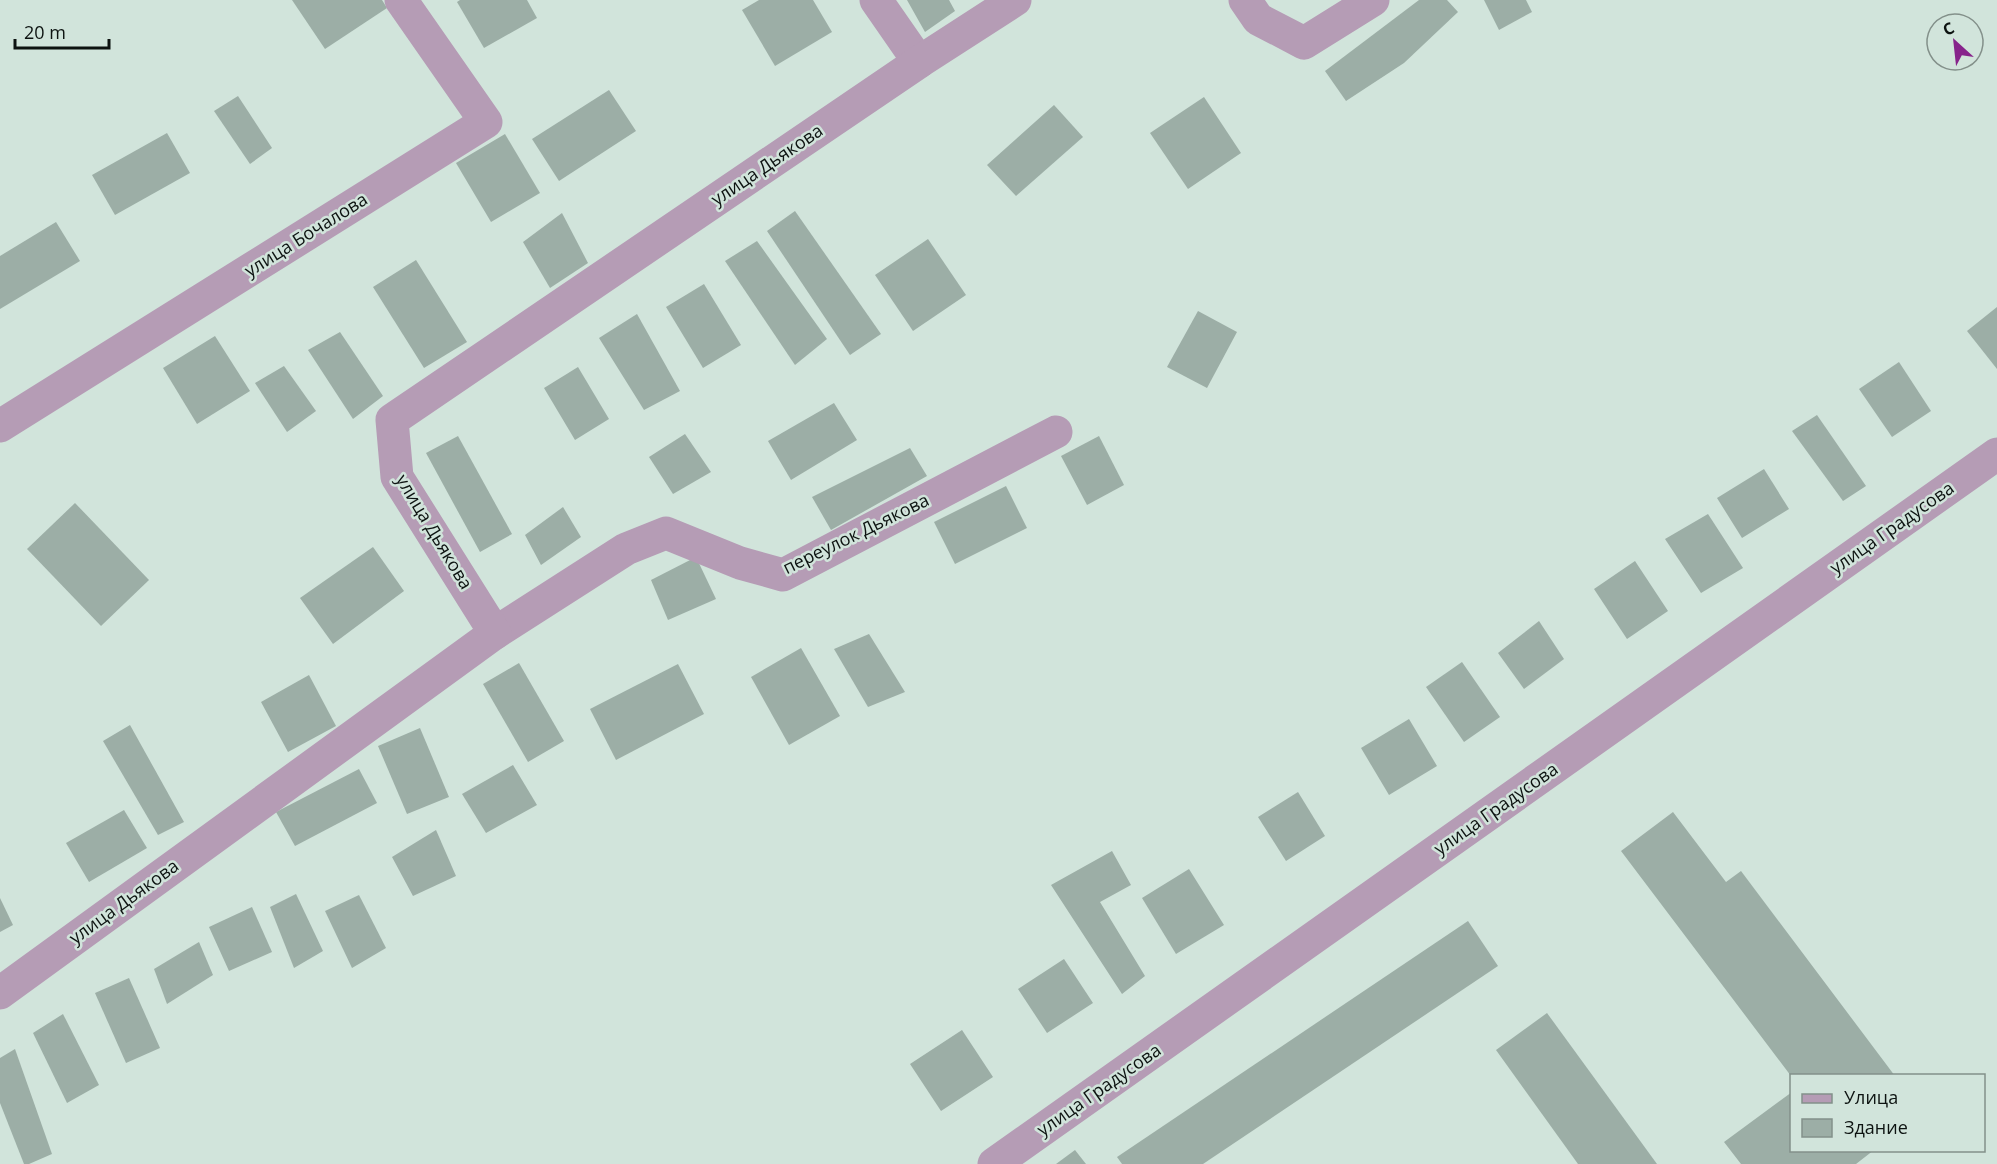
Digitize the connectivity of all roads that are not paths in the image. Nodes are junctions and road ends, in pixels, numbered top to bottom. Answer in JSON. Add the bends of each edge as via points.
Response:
{"nodes":[{"id":1,"x":400,"y":0,"type":"edge"},
{"id":2,"x":876,"y":0,"type":"edge"},
{"id":3,"x":1015,"y":0,"type":"edge"},
{"id":4,"x":1245,"y":0,"type":"edge"},
{"id":5,"x":1373,"y":0,"type":"edge"},
{"id":6,"x":919,"y":62,"type":"junction"},
{"id":7,"x":0,"y":426,"type":"edge"},
{"id":8,"x":1056,"y":432,"type":"dead end"},
{"id":9,"x":1997,"y":454,"type":"edge"},
{"id":10,"x":495,"y":633,"type":"junction"},
{"id":11,"x":0,"y":993,"type":"edge"},
{"id":12,"x":994,"y":1164,"type":"edge"}],
"edges":[{"from":1,"to":7,"type":"street","name":"улица Бочалова","via":[[486,122]]},
{"from":2,"to":6,"type":"street"},
{"from":3,"to":6,"type":"street","name":"улица Дьякова"},
{"from":4,"to":5,"type":"street","via":[[1258,19],[1304,43]]},
{"from":6,"to":10,"type":"street","name":"улица Дьякова","via":[[392,420],[397,477]]},
{"from":8,"to":10,"type":"street","name":"переулок Дьякова","via":[[783,575],[740,564],[666,533],[626,549]]},
{"from":9,"to":12,"type":"street","name":"улица Градусова"},
{"from":10,"to":11,"type":"street","name":"улица Дьякова"}]}
